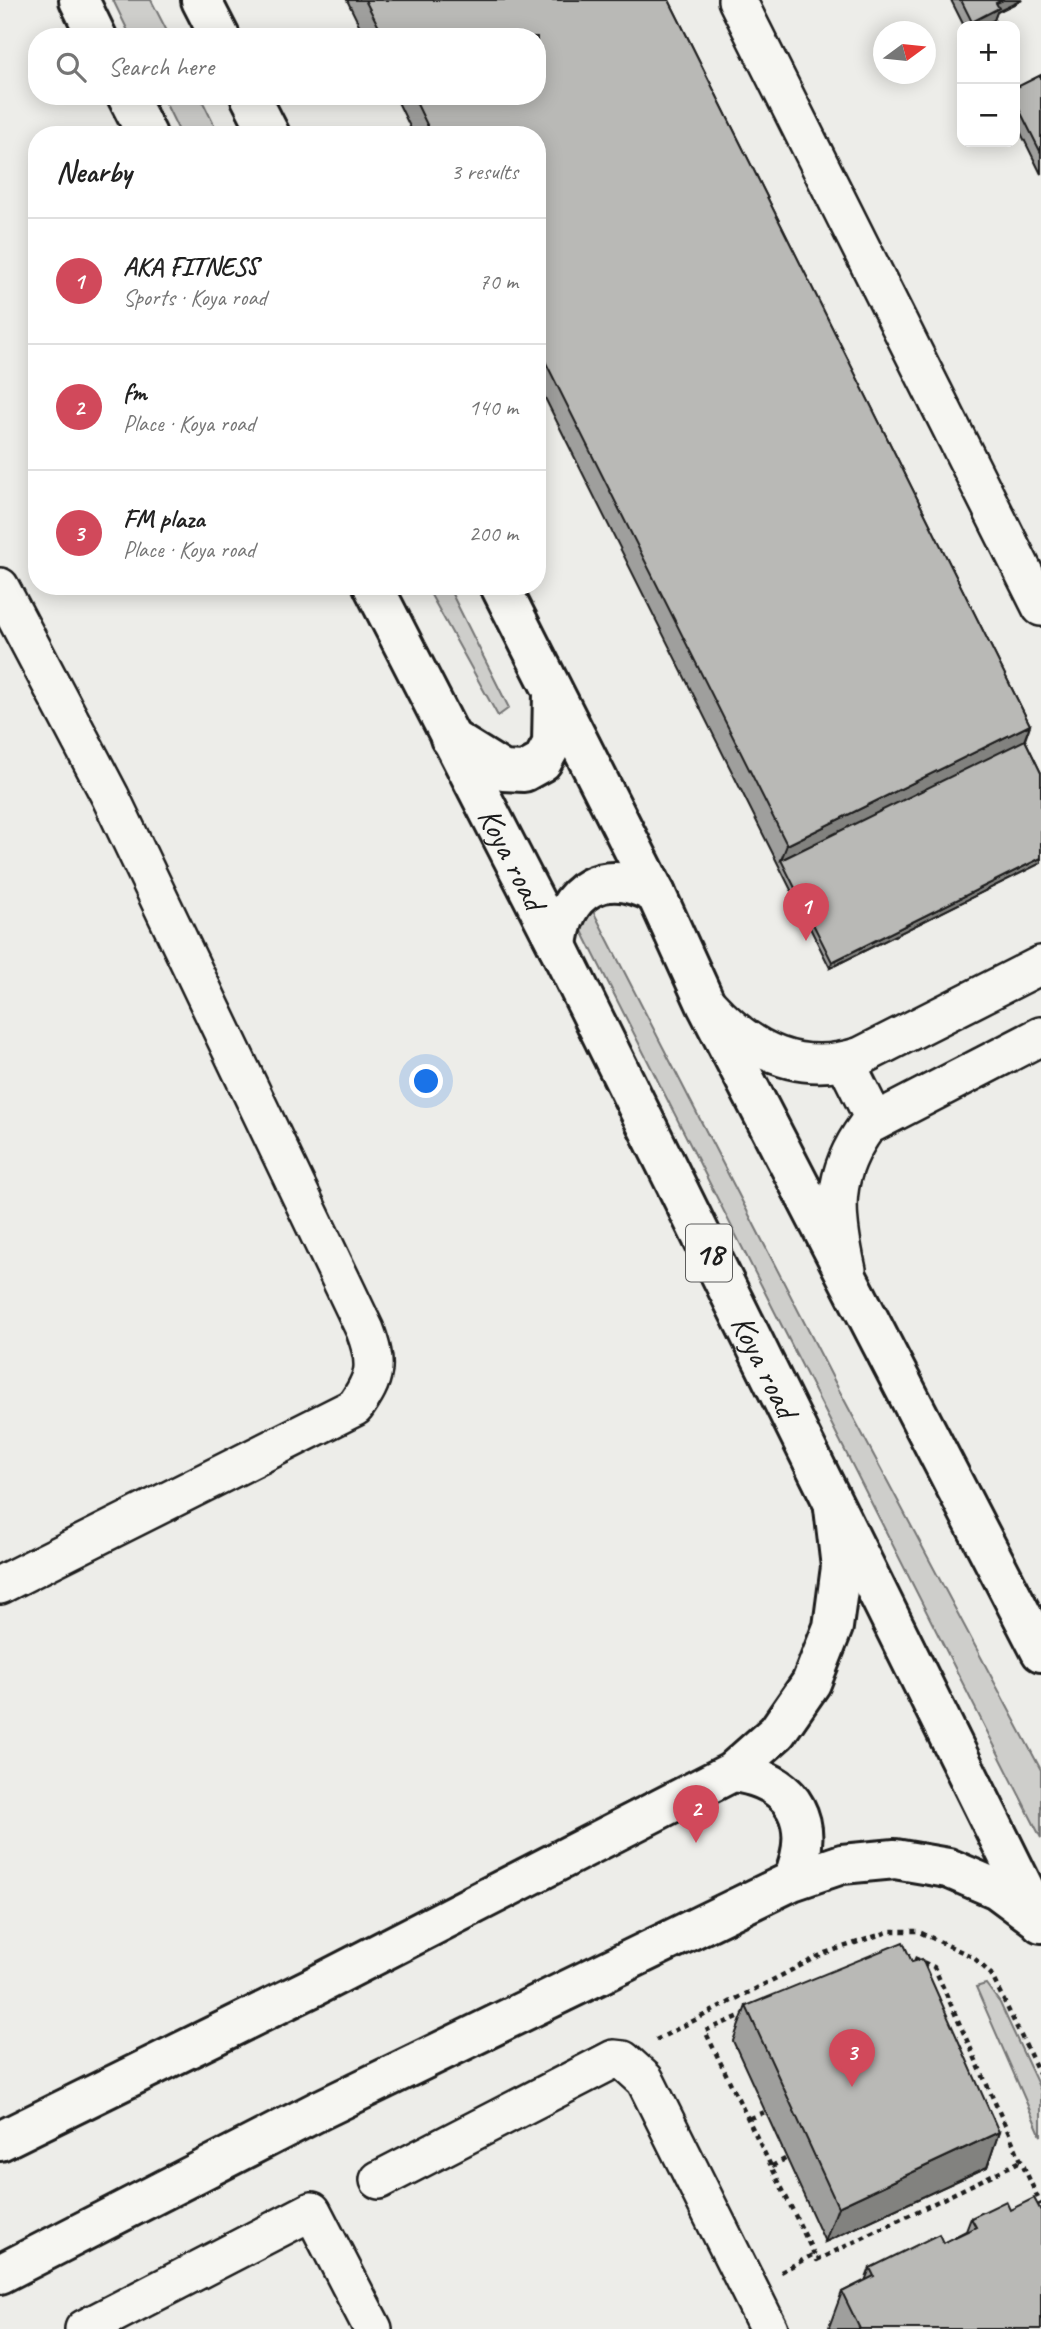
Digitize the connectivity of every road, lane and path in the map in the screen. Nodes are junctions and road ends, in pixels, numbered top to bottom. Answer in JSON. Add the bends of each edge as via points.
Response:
{"nodes":[{"id":1,"x":79,"y":0,"type":"edge"},
{"id":2,"x":201,"y":0,"type":"edge"},
{"id":3,"x":737,"y":0,"type":"edge"},
{"id":4,"x":93,"y":28,"type":"edge"},
{"id":5,"x":215,"y":28,"type":"edge"},
{"id":6,"x":132,"y":105,"type":"edge"},
{"id":7,"x":255,"y":105,"type":"edge"},
{"id":8,"x":142,"y":126,"type":"edge"},
{"id":9,"x":265,"y":126,"type":"edge"},
{"id":10,"x":0,"y":587,"type":"edge"},
{"id":11,"x":378,"y":595,"type":"edge"},
{"id":12,"x":504,"y":595,"type":"edge"},
{"id":13,"x":1041,"y":607,"type":"edge"},
{"id":14,"x":552,"y":690,"type":"junction"},
{"id":15,"x":449,"y":737,"type":"junction"},
{"id":16,"x":656,"y":894,"type":"junction"},
{"id":17,"x":558,"y":946,"type":"junction"},
{"id":18,"x":1041,"y":965,"type":"edge"},
{"id":19,"x":706,"y":1004,"type":"junction"},
{"id":20,"x":1041,"y":1036,"type":"edge"},
{"id":21,"x":845,"y":1061,"type":"junction"},
{"id":22,"x":875,"y":1121,"type":"junction"},
{"id":23,"x":850,"y":1284,"type":"junction"},
{"id":24,"x":834,"y":1508,"type":"junction"},
{"id":25,"x":0,"y":1585,"type":"edge"},
{"id":26,"x":1041,"y":1652,"type":"edge"},
{"id":27,"x":732,"y":1772,"type":"junction"},
{"id":28,"x":792,"y":1881,"type":"junction"},
{"id":29,"x":1040,"y":1922,"type":"edge"},
{"id":30,"x":895,"y":1955,"type":"edge"},
{"id":31,"x":755,"y":2009,"type":"edge"},
{"id":32,"x":971,"y":2049,"type":"junction"},
{"id":33,"x":660,"y":2052,"type":"dead end"},
{"id":34,"x":962,"y":2052,"type":"edge"},
{"id":35,"x":1041,"y":2077,"type":"edge"},
{"id":36,"x":765,"y":2112,"type":"dead end"},
{"id":37,"x":750,"y":2118,"type":"junction"},
{"id":38,"x":0,"y":2141,"type":"edge"},
{"id":39,"x":787,"y":2158,"type":"dead end"},
{"id":40,"x":1021,"y":2161,"type":"junction"},
{"id":41,"x":772,"y":2166,"type":"junction"},
{"id":42,"x":379,"y":2180,"type":"dead end"},
{"id":43,"x":1038,"y":2193,"type":"edge"},
{"id":44,"x":1041,"y":2205,"type":"edge"},
{"id":45,"x":814,"y":2254,"type":"junction"},
{"id":46,"x":0,"y":2274,"type":"edge"},
{"id":47,"x":777,"y":2274,"type":"dead end"},
{"id":48,"x":84,"y":2329,"type":"edge"},
{"id":49,"x":373,"y":2329,"type":"edge"},
{"id":50,"x":769,"y":2329,"type":"edge"}],
"edges":[{"from":1,"to":4,"type":"main road"},
{"from":2,"to":5,"type":"main road"},
{"from":3,"to":13,"type":"street"},
{"from":6,"to":8,"type":"main road"},
{"from":7,"to":9,"type":"main road"},
{"from":10,"to":25,"type":"street","via":[[110,796],[375,1357],[371,1384],[355,1407]]},
{"from":11,"to":15,"type":"main road","name":"Koya road","number":"18"},
{"from":12,"to":14,"type":"main road"},
{"from":14,"to":15,"type":"main road","via":[[552,744],[542,762],[524,772],[503,771]]},
{"from":14,"to":16,"type":"main road"},
{"from":15,"to":17,"type":"main road","name":"Koya road","number":"18"},
{"from":16,"to":17,"type":"main road","via":[[636,883],[612,881],[590,887],[572,902],[561,923]]},
{"from":16,"to":19,"type":"main road"},
{"from":17,"to":24,"type":"main road","name":"Koya road","number":"18"},
{"from":18,"to":21,"type":"street"},
{"from":19,"to":21,"type":"street","via":[[732,1031],[772,1054],[807,1065]]},
{"from":19,"to":23,"type":"main road"},
{"from":20,"to":22,"type":"street"},
{"from":21,"to":22,"type":"street"},
{"from":22,"to":23,"type":"street","via":[[851,1147],[842,1168],[838,1200]]},
{"from":23,"to":26,"type":"main road"},
{"from":24,"to":27,"type":"main road","via":[[841,1567],[833,1627],[811,1683],[777,1732]]},
{"from":24,"to":29,"type":"main road","name":"Koya road","number":"18"},
{"from":27,"to":28,"type":"main road","via":[[774,1783],[790,1798],[804,1839]]},
{"from":27,"to":38,"type":"main road"},
{"from":28,"to":29,"type":"main road","via":[[842,1864],[895,1859],[948,1868],[997,1889]]},
{"from":28,"to":46,"type":"main road","via":[[320,2110]]},
{"from":30,"to":32,"type":"path","via":[[905,1954],[934,1967]]},
{"from":31,"to":37,"type":"path","via":[[705,2031]]},
{"from":32,"to":34,"type":"path"},
{"from":32,"to":40,"type":"path"},
{"from":33,"to":35,"type":"path","via":[[654,2041],[825,1954],[891,1931],[917,1931],[973,1957],[991,1974]]},
{"from":36,"to":37,"type":"path"},
{"from":37,"to":41,"type":"path"},
{"from":39,"to":41,"type":"path"},
{"from":40,"to":43,"type":"path"},
{"from":40,"to":45,"type":"path","via":[[817,2260]]},
{"from":41,"to":45,"type":"path"},
{"from":42,"to":50,"type":"street","via":[[614,2059],[623,2060],[645,2080]]},
{"from":43,"to":44,"type":"path"},
{"from":45,"to":47,"type":"path"},
{"from":48,"to":49,"type":"street","via":[[312,2211]]}]}
